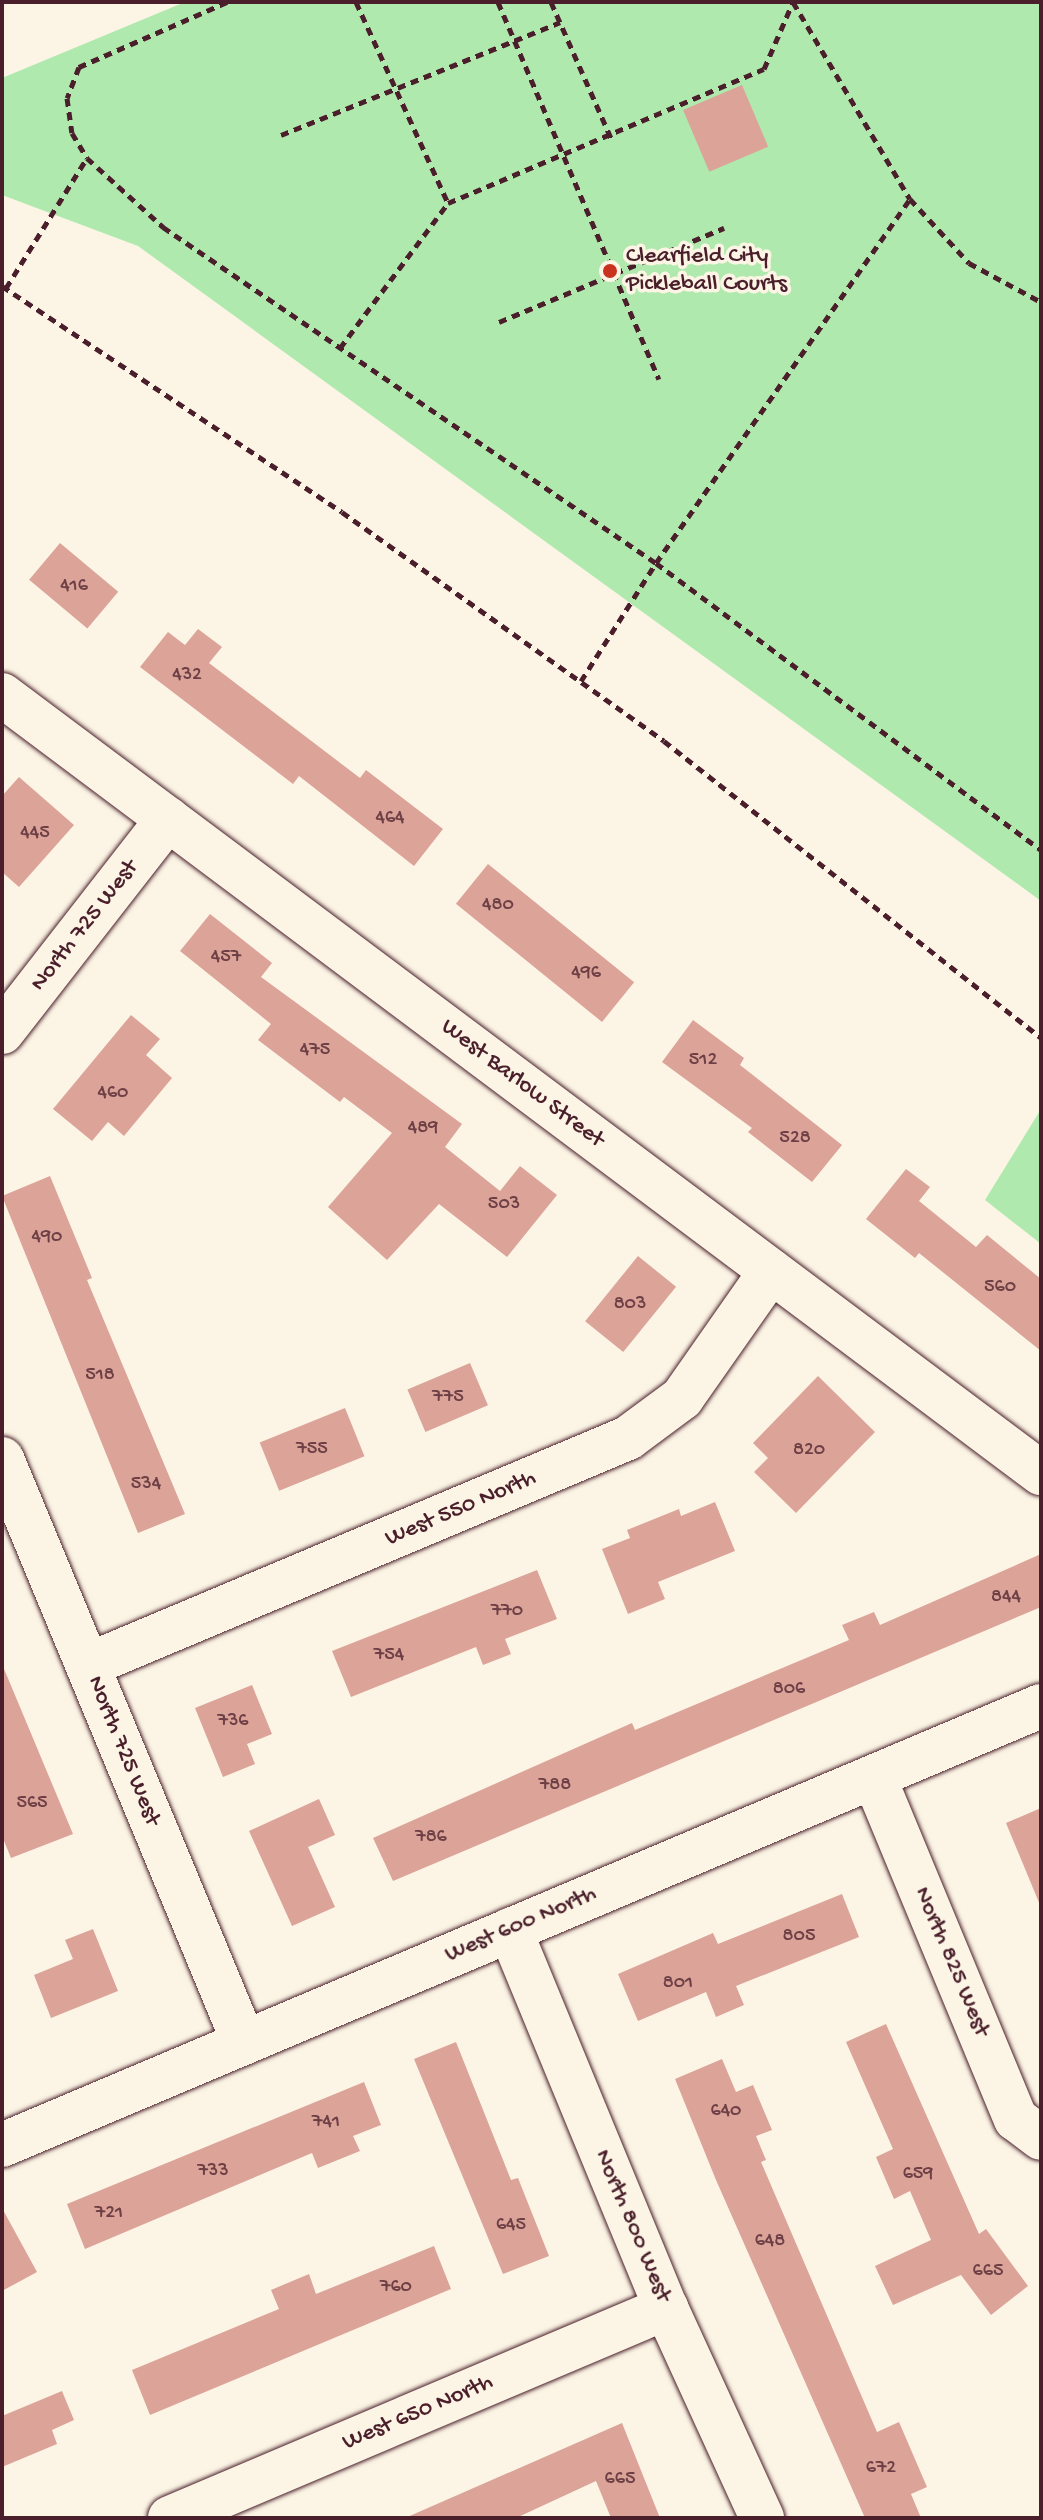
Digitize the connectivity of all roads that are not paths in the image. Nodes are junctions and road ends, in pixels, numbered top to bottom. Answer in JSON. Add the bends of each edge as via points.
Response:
{"nodes":[{"id":1,"x":2,"y":695,"type":"edge"},
{"id":2,"x":168,"y":819,"type":"junction"},
{"id":3,"x":2,"y":1032,"type":"edge"},
{"id":4,"x":771,"y":1271,"type":"junction"},
{"id":5,"x":2,"y":1459,"type":"edge"},
{"id":6,"x":1041,"y":1473,"type":"edge"},
{"id":7,"x":88,"y":1665,"type":"junction"},
{"id":8,"x":1041,"y":1706,"type":"edge"},
{"id":9,"x":874,"y":1777,"type":"junction"},
{"id":10,"x":510,"y":1930,"type":"junction"},
{"id":11,"x":244,"y":2043,"type":"junction"},
{"id":12,"x":1041,"y":2138,"type":"edge"},
{"id":13,"x":2,"y":2145,"type":"edge"},
{"id":14,"x":666,"y":2308,"type":"junction"},
{"id":15,"x":170,"y":2518,"type":"edge"},
{"id":16,"x":762,"y":2518,"type":"edge"}],
"edges":[{"from":1,"to":2,"type":"street","name":"West Barlow Street"},
{"from":2,"to":3,"type":"street","name":"North 725 West"},
{"from":2,"to":4,"type":"street","name":"West Barlow Street"},
{"from":4,"to":6,"type":"street","name":"West Barlow Street"},
{"from":4,"to":7,"type":"street","name":"West 550 North","via":[[682,1398],[628,1438]]},
{"from":5,"to":7,"type":"street","name":"North 725 West"},
{"from":7,"to":11,"type":"street","name":"North 725 West"},
{"from":8,"to":9,"type":"street","name":"West 600 North"},
{"from":9,"to":10,"type":"street","name":"West 600 North"},
{"from":9,"to":12,"type":"street","name":"North 825 West","via":[[1016,2119]]},
{"from":10,"to":11,"type":"street","name":"West 600 North"},
{"from":10,"to":14,"type":"street","name":"North 800 West"},
{"from":11,"to":13,"type":"street","name":"West 600 North"},
{"from":14,"to":15,"type":"street","name":"West 650 North"},
{"from":14,"to":16,"type":"street","name":"North 800 West"}]}
